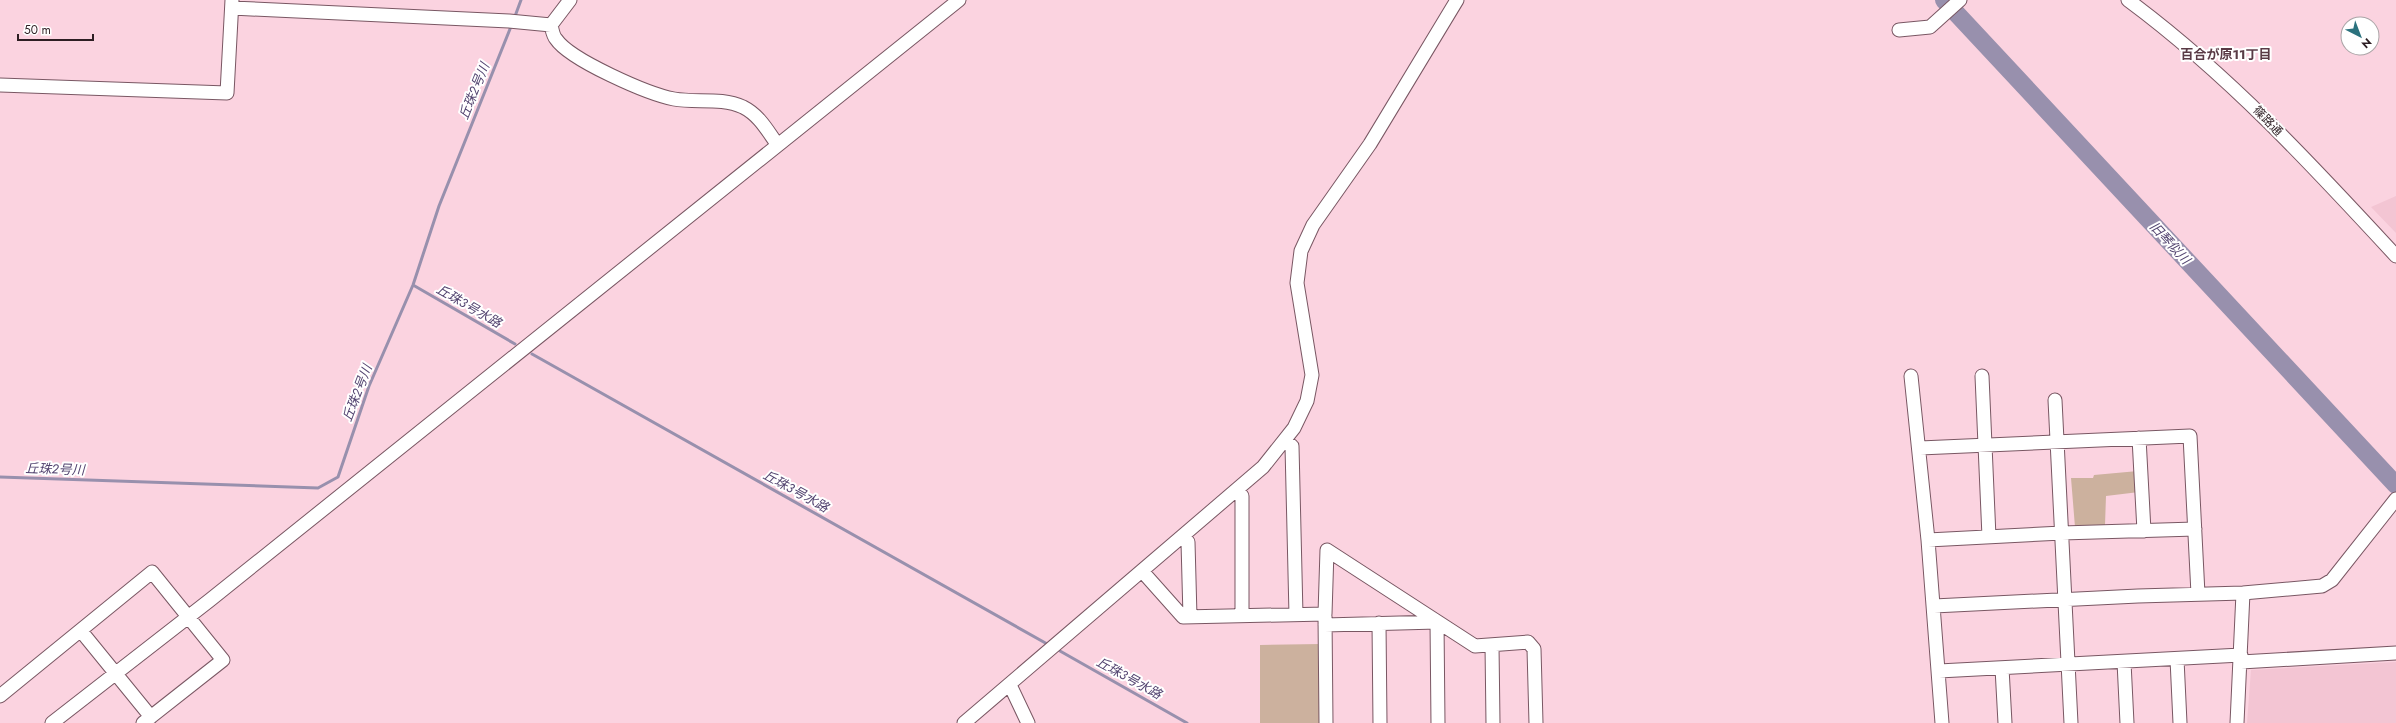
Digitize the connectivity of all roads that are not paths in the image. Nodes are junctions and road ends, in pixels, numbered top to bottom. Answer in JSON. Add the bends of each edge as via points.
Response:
{"nodes":[{"id":1,"x":570,"y":0,"type":"edge"},
{"id":2,"x":959,"y":0,"type":"edge"},
{"id":3,"x":1457,"y":0,"type":"edge"},
{"id":4,"x":1960,"y":0,"type":"edge"},
{"id":5,"x":2128,"y":0,"type":"edge"},
{"id":6,"x":232,"y":4,"type":"edge"},
{"id":7,"x":551,"y":25,"type":"junction"},
{"id":8,"x":1899,"y":30,"type":"dead end"},
{"id":9,"x":0,"y":85,"type":"edge"},
{"id":10,"x":776,"y":144,"type":"junction"},
{"id":11,"x":2396,"y":256,"type":"edge"},
{"id":12,"x":1911,"y":376,"type":"dead end"},
{"id":13,"x":1982,"y":376,"type":"dead end"},
{"id":14,"x":2055,"y":400,"type":"dead end"},
{"id":15,"x":2139,"y":438,"type":"junction"},
{"id":16,"x":1285,"y":441,"type":"junction"},
{"id":17,"x":2057,"y":441,"type":"junction"},
{"id":18,"x":1986,"y":445,"type":"junction"},
{"id":19,"x":1920,"y":448,"type":"junction"},
{"id":20,"x":1237,"y":490,"type":"junction"},
{"id":21,"x":2396,"y":499,"type":"edge"},
{"id":22,"x":2195,"y":530,"type":"junction"},
{"id":23,"x":2144,"y":531,"type":"junction"},
{"id":24,"x":2062,"y":533,"type":"junction"},
{"id":25,"x":1183,"y":536,"type":"junction"},
{"id":26,"x":1989,"y":537,"type":"junction"},
{"id":27,"x":1928,"y":540,"type":"junction"},
{"id":28,"x":1142,"y":572,"type":"junction"},
{"id":29,"x":2243,"y":593,"type":"junction"},
{"id":30,"x":2198,"y":594,"type":"junction"},
{"id":31,"x":2065,"y":599,"type":"junction"},
{"id":32,"x":1934,"y":606,"type":"junction"},
{"id":33,"x":1296,"y":615,"type":"junction"},
{"id":34,"x":1242,"y":616,"type":"junction"},
{"id":35,"x":189,"y":617,"type":"junction"},
{"id":36,"x":1190,"y":617,"type":"junction"},
{"id":37,"x":1325,"y":619,"type":"junction"},
{"id":38,"x":1437,"y":622,"type":"junction"},
{"id":39,"x":1379,"y":623,"type":"junction"},
{"id":40,"x":81,"y":630,"type":"junction"},
{"id":41,"x":1492,"y":645,"type":"junction"},
{"id":42,"x":2396,"y":653,"type":"edge"},
{"id":43,"x":2178,"y":659,"type":"junction"},
{"id":44,"x":2241,"y":659,"type":"junction"},
{"id":45,"x":2124,"y":662,"type":"junction"},
{"id":46,"x":2068,"y":665,"type":"junction"},
{"id":47,"x":2002,"y":668,"type":"junction"},
{"id":48,"x":1939,"y":671,"type":"junction"},
{"id":49,"x":117,"y":674,"type":"junction"},
{"id":50,"x":1010,"y":684,"type":"junction"},
{"id":51,"x":0,"y":696,"type":"edge"},
{"id":52,"x":147,"y":720,"type":"edge"},
{"id":53,"x":52,"y":723,"type":"edge"},
{"id":54,"x":964,"y":723,"type":"edge"},
{"id":55,"x":1028,"y":723,"type":"edge"},
{"id":56,"x":1326,"y":723,"type":"edge"},
{"id":57,"x":1380,"y":723,"type":"edge"},
{"id":58,"x":1438,"y":723,"type":"edge"},
{"id":59,"x":1493,"y":723,"type":"edge"},
{"id":60,"x":1536,"y":723,"type":"edge"},
{"id":61,"x":1942,"y":723,"type":"edge"},
{"id":62,"x":2005,"y":723,"type":"edge"},
{"id":63,"x":2071,"y":723,"type":"edge"},
{"id":64,"x":2127,"y":723,"type":"edge"},
{"id":65,"x":2180,"y":723,"type":"edge"},
{"id":66,"x":2237,"y":723,"type":"edge"}],
"edges":[{"from":1,"to":7,"type":"street"},
{"from":2,"to":10,"type":"street"},
{"from":3,"to":16,"type":"street","via":[[1370,144],[1313,225],[1301,251],[1297,283],[1312,375],[1307,401]]},
{"from":4,"to":8,"type":"street","via":[[1930,27]]},
{"from":5,"to":11,"type":"street","name":"篠路通","via":[[2240,93],[2333,187]]},
{"from":6,"to":7,"type":"street"},
{"from":6,"to":9,"type":"street","via":[[227,93]]},
{"from":7,"to":10,"type":"street","via":[[556,39],[574,56],[642,88],[674,99],[715,101],[742,106],[757,115]]},
{"from":10,"to":35,"type":"street"},
{"from":12,"to":19,"type":"street"},
{"from":13,"to":18,"type":"street"},
{"from":14,"to":17,"type":"street"},
{"from":15,"to":17,"type":"street"},
{"from":15,"to":22,"type":"street","via":[[2190,436]]},
{"from":15,"to":23,"type":"street"},
{"from":16,"to":20,"type":"street","via":[[1263,467]]},
{"from":16,"to":33,"type":"street","via":[[1292,446]]},
{"from":17,"to":18,"type":"street"},
{"from":17,"to":24,"type":"street"},
{"from":18,"to":19,"type":"street"},
{"from":18,"to":26,"type":"street"},
{"from":19,"to":27,"type":"street"},
{"from":20,"to":25,"type":"street"},
{"from":20,"to":34,"type":"street","via":[[1242,496]]},
{"from":21,"to":29,"type":"street","via":[[2332,580],[2322,586]]},
{"from":22,"to":23,"type":"street"},
{"from":22,"to":30,"type":"street"},
{"from":23,"to":24,"type":"street"},
{"from":24,"to":26,"type":"street"},
{"from":24,"to":31,"type":"street"},
{"from":25,"to":28,"type":"street"},
{"from":25,"to":36,"type":"street","via":[[1188,542]]},
{"from":26,"to":27,"type":"street"},
{"from":27,"to":32,"type":"street"},
{"from":28,"to":36,"type":"street","via":[[1183,617]]},
{"from":28,"to":50,"type":"street"},
{"from":29,"to":30,"type":"street"},
{"from":29,"to":44,"type":"street"},
{"from":30,"to":31,"type":"street"},
{"from":31,"to":32,"type":"street"},
{"from":31,"to":46,"type":"street"},
{"from":32,"to":48,"type":"street"},
{"from":33,"to":34,"type":"street"},
{"from":33,"to":37,"type":"street"},
{"from":34,"to":36,"type":"street"},
{"from":35,"to":40,"type":"street","via":[[152,572]]},
{"from":35,"to":49,"type":"street"},
{"from":35,"to":52,"type":"street","via":[[223,660]]},
{"from":37,"to":38,"type":"street","via":[[1327,550]]},
{"from":37,"to":39,"type":"street"},
{"from":37,"to":56,"type":"street"},
{"from":38,"to":39,"type":"street"},
{"from":38,"to":41,"type":"street","via":[[1475,646]]},
{"from":38,"to":58,"type":"street"},
{"from":39,"to":57,"type":"street"},
{"from":40,"to":49,"type":"street"},
{"from":40,"to":51,"type":"street"},
{"from":41,"to":59,"type":"street"},
{"from":41,"to":60,"type":"street","via":[[1528,642],[1534,649]]},
{"from":42,"to":44,"type":"street"},
{"from":43,"to":44,"type":"street"},
{"from":43,"to":45,"type":"street"},
{"from":43,"to":65,"type":"street"},
{"from":44,"to":66,"type":"street"},
{"from":45,"to":46,"type":"street"},
{"from":45,"to":64,"type":"street"},
{"from":46,"to":47,"type":"street"},
{"from":46,"to":63,"type":"street"},
{"from":47,"to":48,"type":"street"},
{"from":47,"to":62,"type":"street"},
{"from":48,"to":61,"type":"street"},
{"from":49,"to":52,"type":"street"},
{"from":49,"to":53,"type":"street"},
{"from":50,"to":54,"type":"street"},
{"from":50,"to":55,"type":"street"}]}
